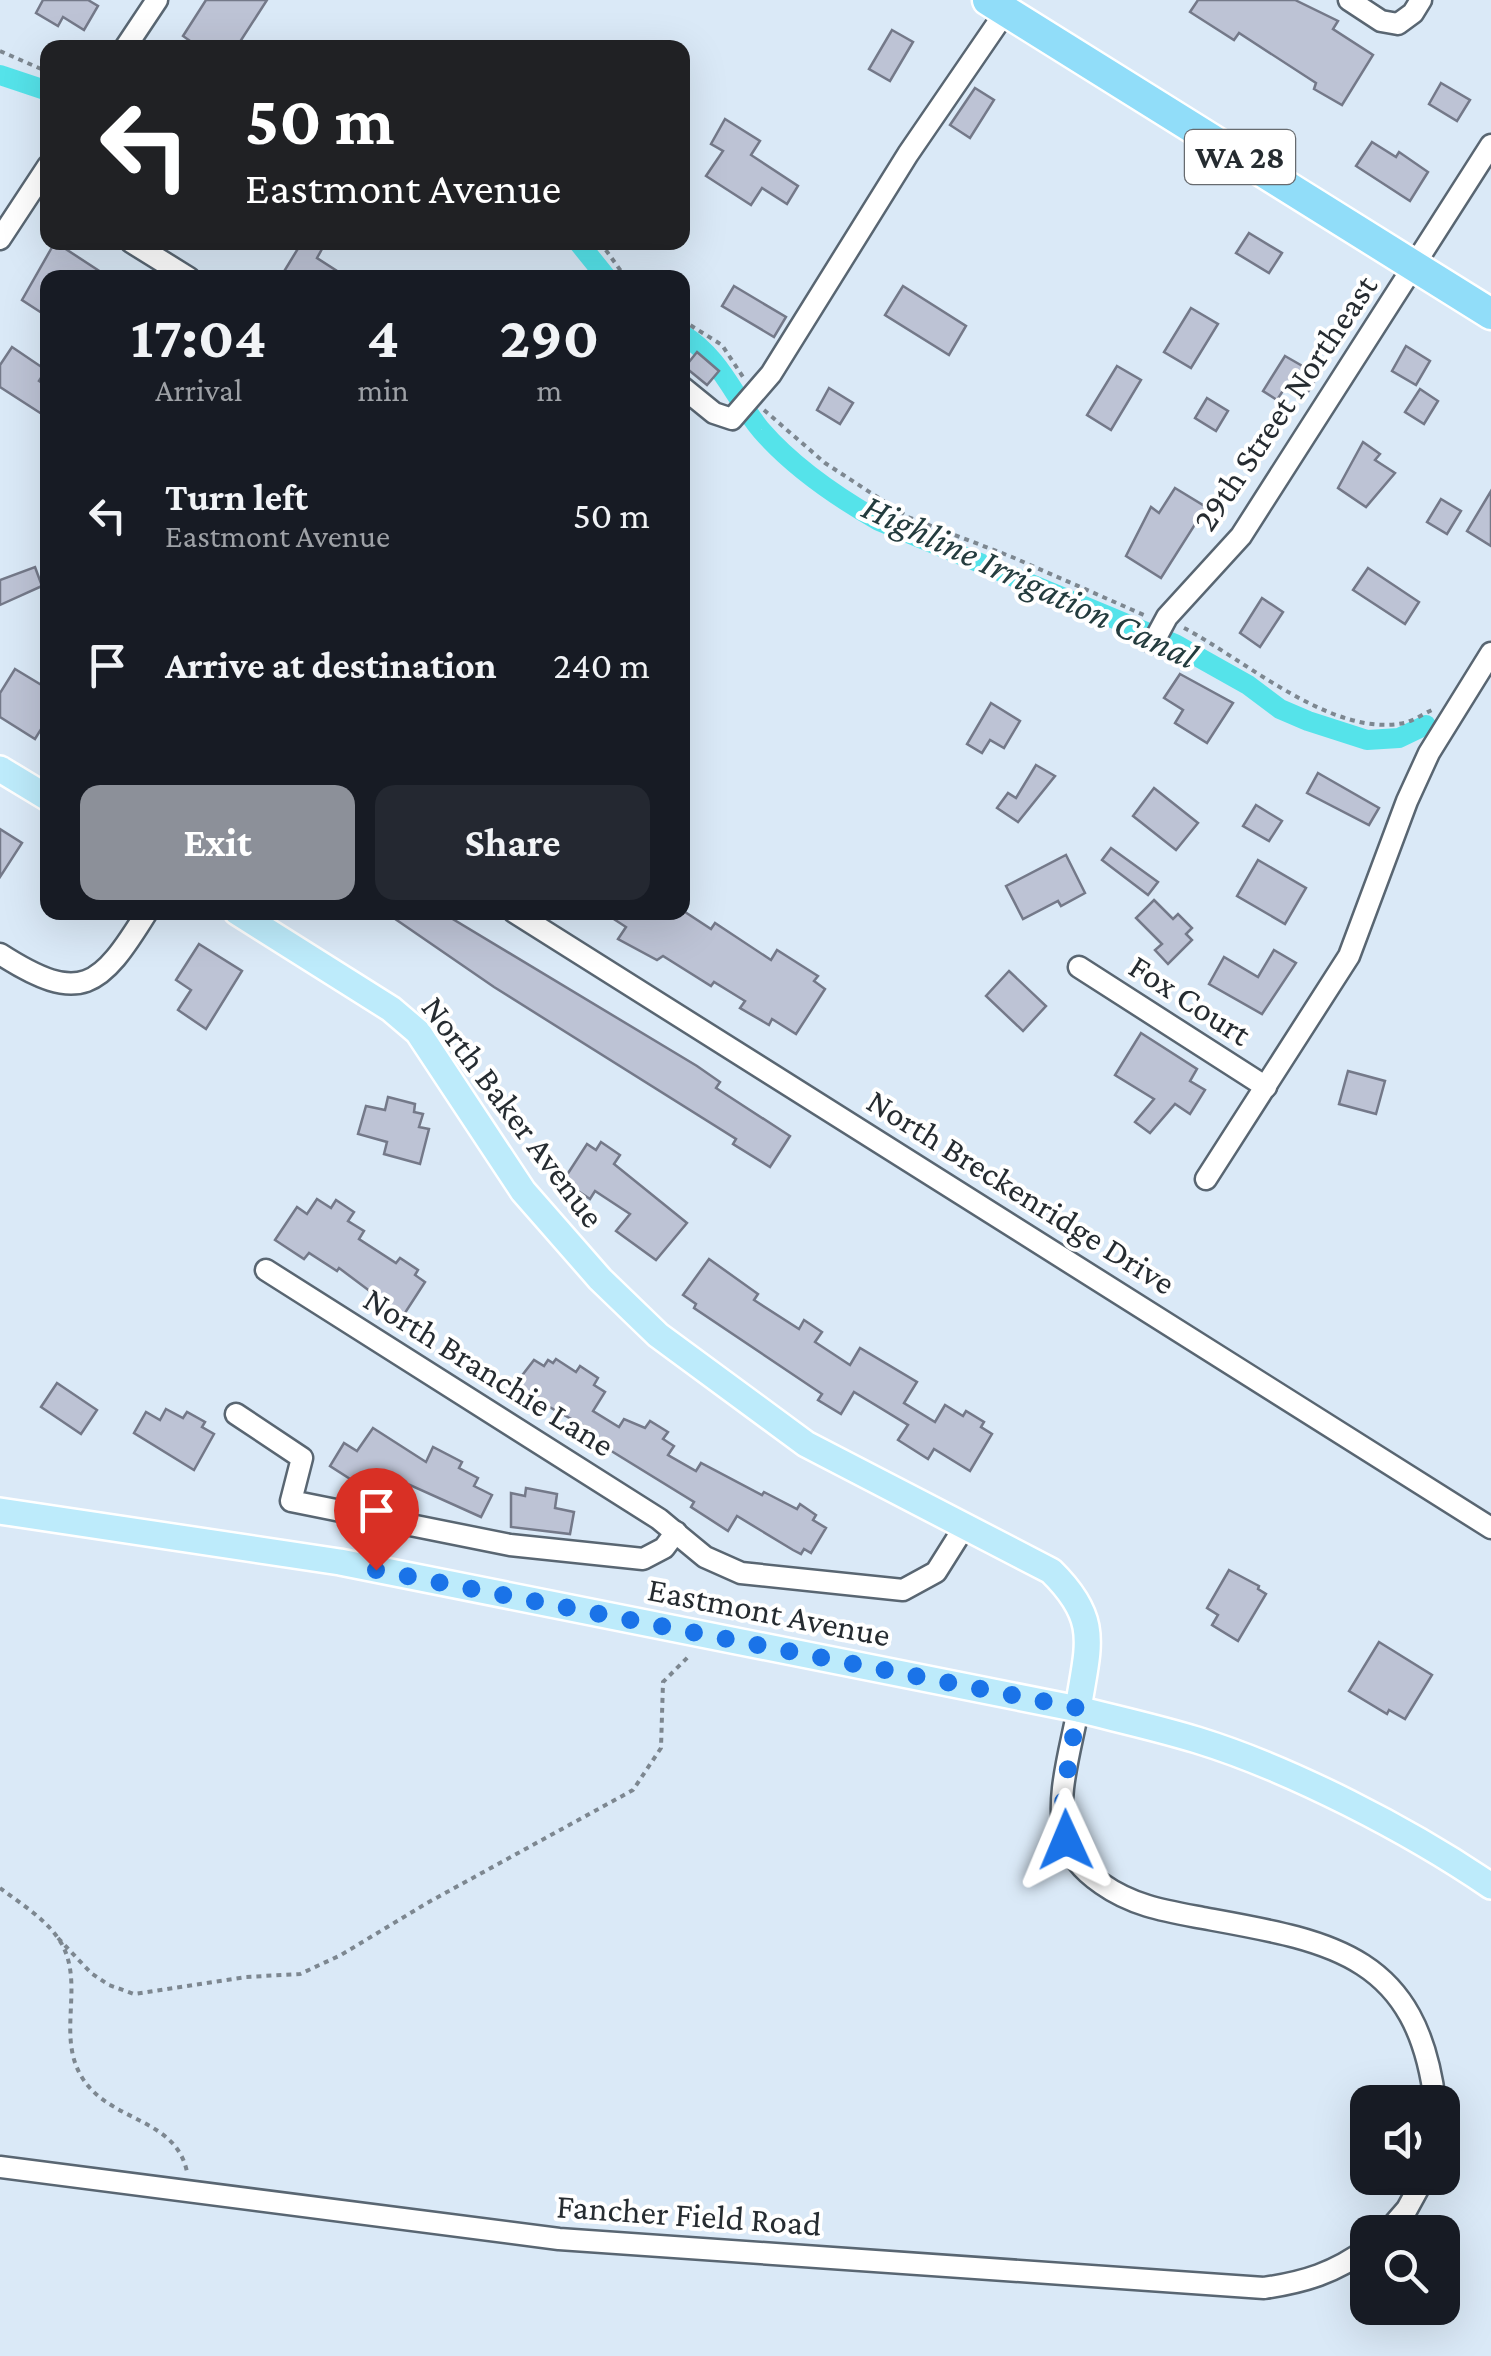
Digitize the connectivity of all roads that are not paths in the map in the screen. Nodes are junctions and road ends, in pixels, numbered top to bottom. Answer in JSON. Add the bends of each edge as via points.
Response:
{"nodes":[{"id":1,"x":157,"y":0,"type":"edge"},
{"id":2,"x":1349,"y":0,"type":"edge"},
{"id":3,"x":1420,"y":0,"type":"edge"},
{"id":4,"x":997,"y":6,"type":"edge"},
{"id":5,"x":130,"y":40,"type":"edge"},
{"id":6,"x":1491,"y":145,"type":"edge"},
{"id":7,"x":40,"y":186,"type":"edge"},
{"id":8,"x":0,"y":239,"type":"edge"},
{"id":9,"x":144,"y":250,"type":"edge"},
{"id":10,"x":1415,"y":267,"type":"junction"},
{"id":11,"x":176,"y":270,"type":"edge"},
{"id":12,"x":1491,"y":314,"type":"edge"},
{"id":13,"x":690,"y":394,"type":"edge"},
{"id":14,"x":1153,"y":643,"type":"dead end"},
{"id":15,"x":1491,"y":654,"type":"edge"},
{"id":16,"x":0,"y":769,"type":"edge"},
{"id":17,"x":40,"y":793,"type":"edge"},
{"id":18,"x":142,"y":920,"type":"edge"},
{"id":19,"x":251,"y":920,"type":"edge"},
{"id":20,"x":527,"y":920,"type":"edge"},
{"id":21,"x":0,"y":954,"type":"edge"},
{"id":22,"x":1079,"y":967,"type":"dead end"},
{"id":23,"x":1266,"y":1087,"type":"junction"},
{"id":24,"x":1206,"y":1179,"type":"dead end"},
{"id":25,"x":266,"y":1270,"type":"dead end"},
{"id":26,"x":236,"y":1414,"type":"dead end"},
{"id":27,"x":0,"y":1511,"type":"edge"},
{"id":28,"x":965,"y":1526,"type":"junction"},
{"id":29,"x":1491,"y":1528,"type":"edge"},
{"id":30,"x":676,"y":1532,"type":"junction"},
{"id":31,"x":1078,"y":1708,"type":"junction"},
{"id":32,"x":1491,"y":1886,"type":"edge"},
{"id":33,"x":1432,"y":2085,"type":"edge"},
{"id":34,"x":0,"y":2167,"type":"edge"},
{"id":35,"x":1350,"y":2262,"type":"edge"}],
"edges":[{"from":1,"to":5,"type":"street"},
{"from":2,"to":3,"type":"street","via":[[1398,24]]},
{"from":4,"to":10,"type":"highway","number":"WA 28"},
{"from":4,"to":13,"type":"street","via":[[754,396],[732,418]]},
{"from":6,"to":10,"type":"street","name":"29th Street Northeast"},
{"from":7,"to":8,"type":"street"},
{"from":9,"to":11,"type":"street"},
{"from":10,"to":12,"type":"highway","number":"WA 28"},
{"from":10,"to":14,"type":"street","name":"29th Street Northeast","via":[[1242,536],[1167,617]]},
{"from":15,"to":23,"type":"street","via":[[1407,801],[1350,956]]},
{"from":16,"to":17,"type":"main road"},
{"from":18,"to":21,"type":"street","via":[[117,961],[78,985],[42,979]]},
{"from":19,"to":28,"type":"main road","name":"North Baker Avenue","via":[[418,1032],[523,1190],[658,1335],[806,1444]]},
{"from":20,"to":29,"type":"street","name":"North Breckenridge Drive"},
{"from":22,"to":23,"type":"street","name":"Fox Court"},
{"from":23,"to":24,"type":"street"},
{"from":25,"to":30,"type":"street","name":"North Branchie Lane"},
{"from":26,"to":30,"type":"street","via":[[302,1458],[291,1501],[496,1542],[643,1559]]},
{"from":27,"to":31,"type":"main road","name":"Eastmont Avenue","via":[[340,1562]]},
{"from":28,"to":30,"type":"street","name":"North Branchie Lane","via":[[936,1572],[888,1591],[741,1573],[706,1557]]},
{"from":28,"to":31,"type":"main road","name":"North Baker Avenue","via":[[1051,1571],[1075,1594],[1088,1648]]},
{"from":31,"to":32,"type":"main road","name":"Eastmont Avenue","via":[[1198,1740],[1279,1771],[1423,1843]]},
{"from":31,"to":33,"type":"street","via":[[1062,1818],[1070,1852],[1085,1870],[1125,1900],[1294,1934],[1347,1954],[1398,2000],[1422,2037]]},
{"from":34,"to":35,"type":"street","name":"Fancher Field Road","via":[[559,2239],[1264,2288],[1304,2282]]}]}
